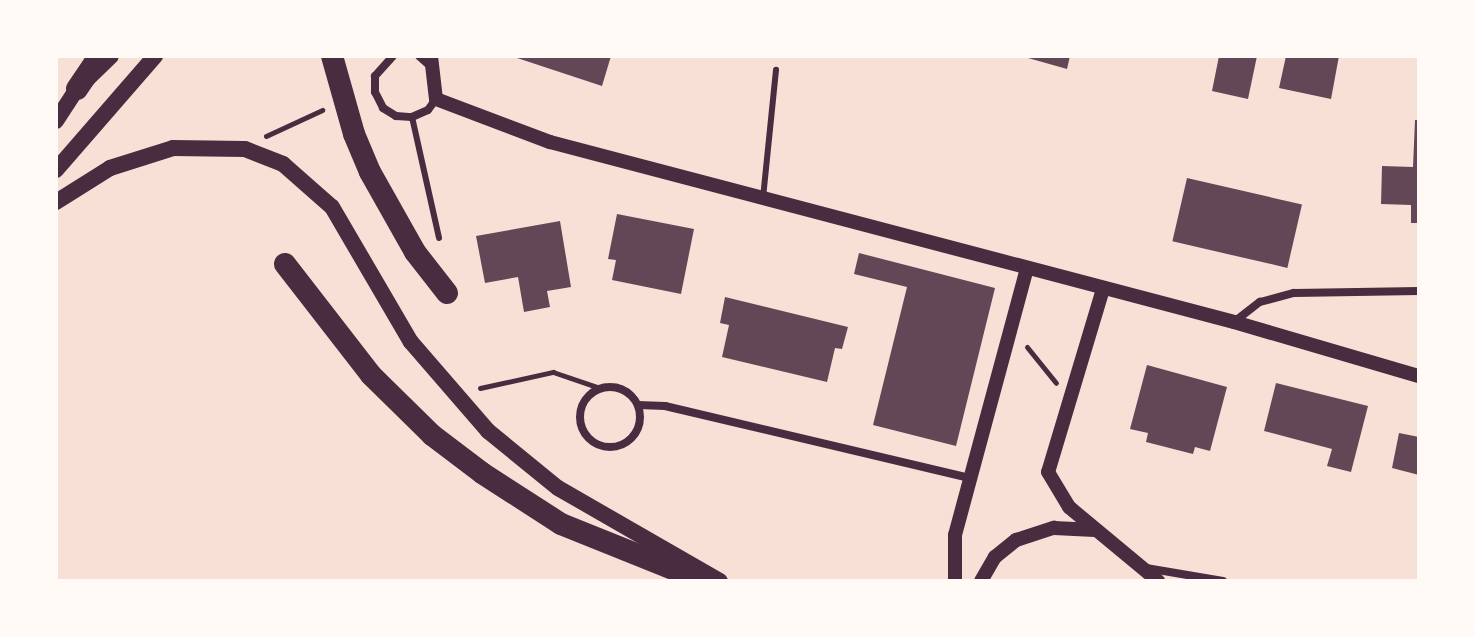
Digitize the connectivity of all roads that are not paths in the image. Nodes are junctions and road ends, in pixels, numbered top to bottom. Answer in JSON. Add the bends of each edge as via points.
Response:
{"nodes":[{"id":1,"x":99,"y":56,"type":"edge"},
{"id":2,"x":111,"y":56,"type":"edge"},
{"id":3,"x":155,"y":56,"type":"edge"},
{"id":4,"x":332,"y":56,"type":"edge"},
{"id":5,"x":393,"y":56,"type":"edge"},
{"id":6,"x":419,"y":56,"type":"edge"},
{"id":7,"x":432,"y":63,"type":"edge"},
{"id":8,"x":776,"y":70,"type":"dead end"},
{"id":9,"x":77,"y":89,"type":"junction"},
{"id":10,"x":436,"y":99,"type":"junction"},
{"id":11,"x":412,"y":117,"type":"junction"},
{"id":12,"x":56,"y":121,"type":"edge"},
{"id":13,"x":56,"y":170,"type":"edge"},
{"id":14,"x":56,"y":202,"type":"edge"},
{"id":15,"x":763,"y":202,"type":"junction"},
{"id":16,"x":439,"y":238,"type":"dead end"},
{"id":17,"x":285,"y":264,"type":"dead end"},
{"id":18,"x":1027,"y":269,"type":"junction"},
{"id":19,"x":1103,"y":289,"type":"junction"},
{"id":20,"x":1419,"y":291,"type":"edge"},
{"id":21,"x":447,"y":293,"type":"dead end"},
{"id":22,"x":1234,"y":322,"type":"junction"},
{"id":23,"x":1419,"y":376,"type":"edge"},
{"id":24,"x":638,"y":405,"type":"junction"},
{"id":25,"x":970,"y":478,"type":"junction"},
{"id":26,"x":1095,"y":530,"type":"junction"},
{"id":27,"x":1146,"y":568,"type":"junction"},
{"id":28,"x":703,"y":581,"type":"edge"},
{"id":29,"x":720,"y":581,"type":"edge"},
{"id":30,"x":955,"y":581,"type":"edge"},
{"id":31,"x":981,"y":581,"type":"edge"},
{"id":32,"x":1158,"y":581,"type":"edge"},
{"id":33,"x":1223,"y":581,"type":"edge"}],
"edges":[{"from":1,"to":9,"type":"highway"},
{"from":2,"to":9,"type":"main road"},
{"from":3,"to":13,"type":"main road"},
{"from":4,"to":21,"type":"highway","via":[[343,101],[388,205]]},
{"from":5,"to":11,"type":"street","via":[[377,72],[375,92],[388,111]]},
{"from":6,"to":7,"type":"street"},
{"from":7,"to":10,"type":"street"},
{"from":8,"to":15,"type":"lane"},
{"from":9,"to":12,"type":"main road"},
{"from":10,"to":11,"type":"street"},
{"from":10,"to":15,"type":"street","via":[[550,142]]},
{"from":11,"to":16,"type":"lane"},
{"from":14,"to":29,"type":"main road","via":[[110,168],[154,152],[188,146],[245,149],[272,157],[302,176],[332,207],[400,326],[451,395],[509,451],[558,488]]},
{"from":15,"to":18,"type":"street"},
{"from":17,"to":28,"type":"highway","via":[[371,375],[432,435],[482,473],[599,542]]},
{"from":18,"to":19,"type":"street"},
{"from":18,"to":25,"type":"street"},
{"from":19,"to":22,"type":"street"},
{"from":19,"to":26,"type":"street","via":[[1048,472],[1065,503]]},
{"from":20,"to":22,"type":"street","via":[[1283,294],[1253,305]]},
{"from":22,"to":23,"type":"street"},
{"from":24,"to":24,"type":"street","via":[[618,387],[600,388],[584,401],[579,421],[597,445],[618,446],[634,435]]},
{"from":24,"to":25,"type":"street","via":[[665,406]]},
{"from":25,"to":30,"type":"street","via":[[955,535]]},
{"from":26,"to":27,"type":"street"},
{"from":26,"to":31,"type":"street","via":[[1054,528],[1016,540],[995,557]]},
{"from":27,"to":32,"type":"street"},
{"from":27,"to":33,"type":"street"}]}
